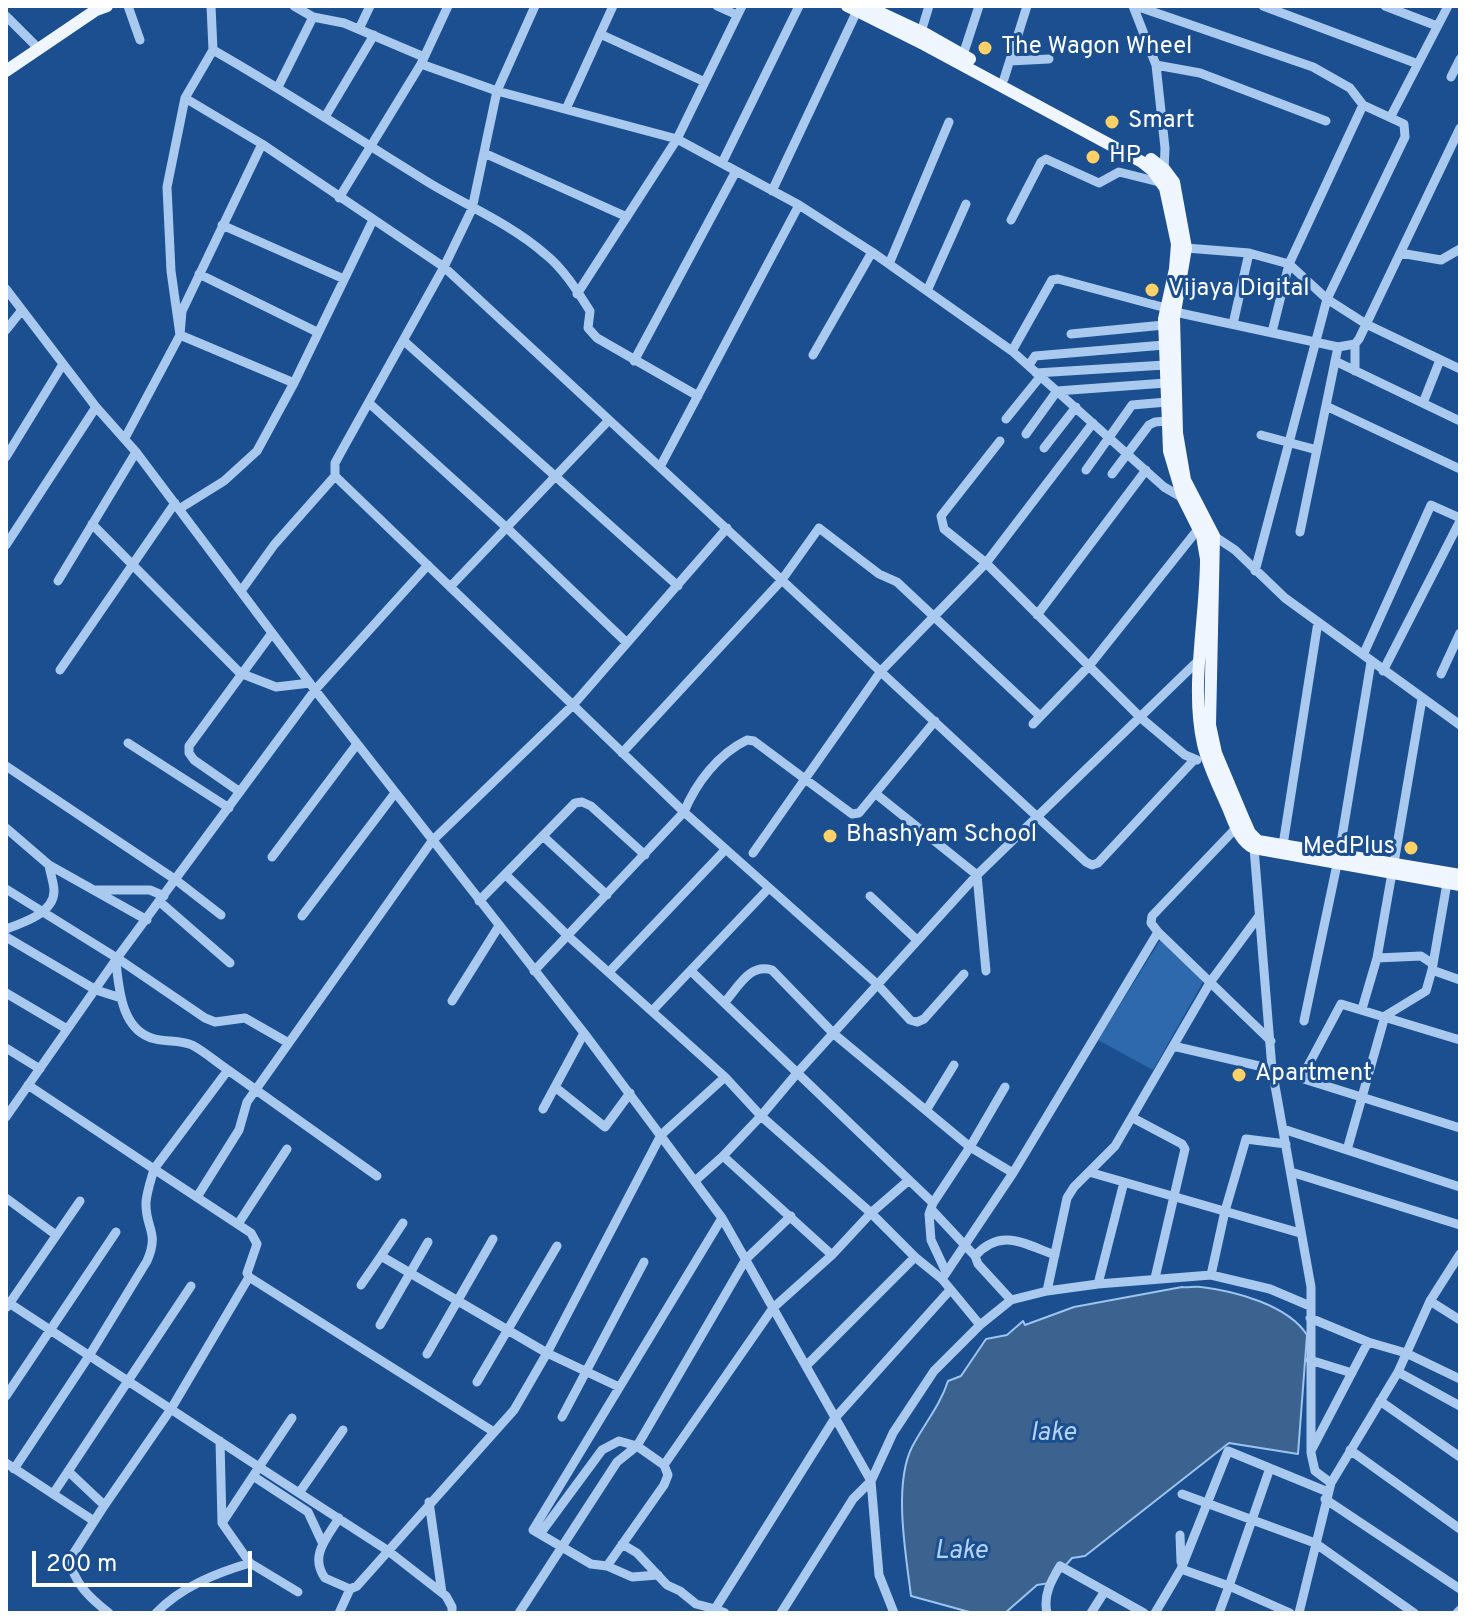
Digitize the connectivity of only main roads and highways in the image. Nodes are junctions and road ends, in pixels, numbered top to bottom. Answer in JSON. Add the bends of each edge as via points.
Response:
{"nodes":[{"id":1,"x":107,"y":6,"type":"edge"},
{"id":2,"x":857,"y":8,"type":"edge"},
{"id":3,"x":6,"y":71,"type":"edge"},
{"id":4,"x":1163,"y":177,"type":"junction"},
{"id":5,"x":1171,"y":310,"type":"junction"},
{"id":6,"x":1206,"y":759,"type":"junction"},
{"id":7,"x":1337,"y":860,"type":"junction"},
{"id":8,"x":1393,"y":868,"type":"junction"},
{"id":9,"x":1460,"y":875,"type":"edge"},
{"id":10,"x":1453,"y":884,"type":"edge"}],
"edges":[{"from":1,"to":3,"type":"main road"},
{"from":2,"to":4,"type":"main road"},
{"from":2,"to":4,"type":"main road","via":[[921,32],[1146,156]]},
{"from":4,"to":5,"type":"main road","via":[[1177,244]]},
{"from":4,"to":5,"type":"main road","via":[[1174,182],[1186,248]]},
{"from":5,"to":6,"type":"main road","via":[[1182,466],[1214,536]]},
{"from":5,"to":6,"type":"main road","via":[[1164,325],[1169,451],[1206,559],[1199,704]]},
{"from":6,"to":7,"type":"main road","via":[[1258,841]]},
{"from":6,"to":7,"type":"main road","via":[[1243,839],[1254,848]]},
{"from":7,"to":8,"type":"main road"},
{"from":8,"to":9,"type":"main road"},
{"from":8,"to":10,"type":"main road"}]}
